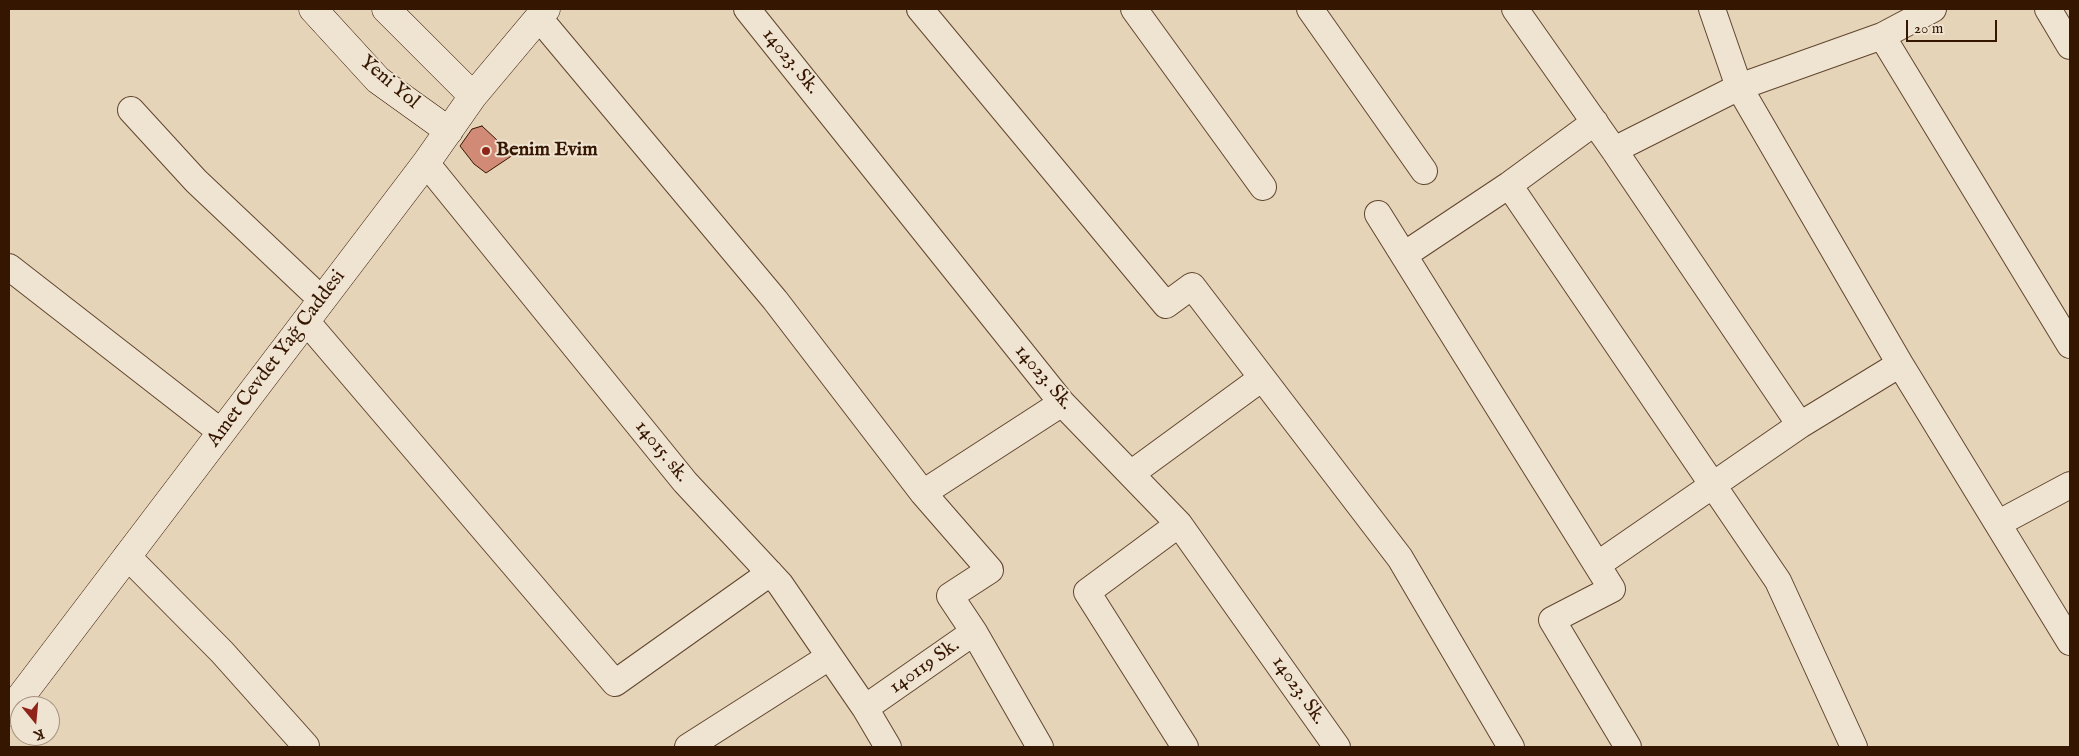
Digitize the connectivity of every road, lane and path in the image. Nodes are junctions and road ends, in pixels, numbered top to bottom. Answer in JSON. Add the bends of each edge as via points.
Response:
{"nodes":[{"id":1,"x":313,"y":9,"type":"edge"},
{"id":2,"x":386,"y":9,"type":"edge"},
{"id":3,"x":747,"y":9,"type":"edge"},
{"id":4,"x":920,"y":9,"type":"edge"},
{"id":5,"x":1134,"y":9,"type":"edge"},
{"id":6,"x":1310,"y":9,"type":"edge"},
{"id":7,"x":1515,"y":9,"type":"edge"},
{"id":8,"x":1933,"y":9,"type":"edge"},
{"id":9,"x":2048,"y":9,"type":"edge"},
{"id":10,"x":1718,"y":11,"type":"edge"},
{"id":11,"x":543,"y":13,"type":"edge"},
{"id":12,"x":1882,"y":36,"type":"junction"},
{"id":13,"x":2070,"y":46,"type":"edge"},
{"id":14,"x":1738,"y":87,"type":"junction"},
{"id":15,"x":473,"y":96,"type":"junction"},
{"id":16,"x":131,"y":110,"type":"dead end"},
{"id":17,"x":1595,"y":122,"type":"junction"},
{"id":18,"x":449,"y":131,"type":"junction"},
{"id":19,"x":1614,"y":150,"type":"junction"},
{"id":20,"x":426,"y":163,"type":"junction"},
{"id":21,"x":1424,"y":171,"type":"dead end"},
{"id":22,"x":1509,"y":185,"type":"junction"},
{"id":23,"x":1263,"y":187,"type":"dead end"},
{"id":24,"x":1378,"y":214,"type":"dead end"},
{"id":25,"x":1404,"y":255,"type":"junction"},
{"id":26,"x":9,"y":267,"type":"edge"},
{"id":27,"x":314,"y":310,"type":"junction"},
{"id":28,"x":2070,"y":345,"type":"edge"},
{"id":29,"x":1900,"y":364,"type":"junction"},
{"id":30,"x":1262,"y":378,"type":"junction"},
{"id":31,"x":1062,"y":403,"type":"junction"},
{"id":32,"x":1800,"y":424,"type":"junction"},
{"id":33,"x":221,"y":432,"type":"junction"},
{"id":34,"x":1132,"y":473,"type":"junction"},
{"id":35,"x":1713,"y":485,"type":"junction"},
{"id":36,"x":2070,"y":485,"type":"edge"},
{"id":37,"x":923,"y":493,"type":"junction"},
{"id":38,"x":1999,"y":523,"type":"junction"},
{"id":39,"x":1179,"y":524,"type":"junction"},
{"id":40,"x":127,"y":556,"type":"junction"},
{"id":41,"x":1598,"y":565,"type":"junction"},
{"id":42,"x":770,"y":573,"type":"junction"},
{"id":43,"x":974,"y":632,"type":"junction"},
{"id":44,"x":2070,"y":642,"type":"edge"},
{"id":45,"x":829,"y":657,"type":"junction"},
{"id":46,"x":865,"y":708,"type":"junction"},
{"id":47,"x":9,"y":712,"type":"edge"},
{"id":48,"x":306,"y":746,"type":"edge"},
{"id":49,"x":688,"y":747,"type":"edge"},
{"id":50,"x":888,"y":747,"type":"edge"},
{"id":51,"x":1040,"y":747,"type":"edge"},
{"id":52,"x":1185,"y":747,"type":"edge"},
{"id":53,"x":1337,"y":747,"type":"edge"},
{"id":54,"x":1511,"y":747,"type":"edge"},
{"id":55,"x":1628,"y":747,"type":"edge"},
{"id":56,"x":1854,"y":747,"type":"edge"}],
"edges":[{"from":1,"to":18,"type":"main road","name":"Yeni Yol","via":[[378,80]]},
{"from":2,"to":15,"type":"main road"},
{"from":3,"to":31,"type":"street","name":"14023. Sk."},
{"from":4,"to":30,"type":"street","via":[[1166,305],[1192,286]]},
{"from":5,"to":23,"type":"street"},
{"from":6,"to":21,"type":"street"},
{"from":7,"to":17,"type":"street"},
{"from":8,"to":12,"type":"street"},
{"from":9,"to":13,"type":"street"},
{"from":10,"to":14,"type":"street"},
{"from":11,"to":15,"type":"main road","name":"Amet Cevdet Yağ Caddesi"},
{"from":11,"to":37,"type":"street","via":[[775,300]]},
{"from":12,"to":14,"type":"street"},
{"from":12,"to":28,"type":"street"},
{"from":14,"to":19,"type":"street"},
{"from":14,"to":29,"type":"street"},
{"from":15,"to":18,"type":"main road","name":"Amet Cevdet Yağ Caddesi"},
{"from":16,"to":27,"type":"street"},
{"from":17,"to":19,"type":"street"},
{"from":17,"to":22,"type":"street"},
{"from":18,"to":20,"type":"main road","name":"Amet Cevdet Yağ Caddesi"},
{"from":19,"to":32,"type":"street"},
{"from":20,"to":27,"type":"main road","name":"Amet Cevdet Yağ Caddesi"},
{"from":20,"to":42,"type":"street","name":"14015. sk.","via":[[685,482]]},
{"from":22,"to":25,"type":"street"},
{"from":22,"to":35,"type":"street"},
{"from":24,"to":25,"type":"street"},
{"from":25,"to":41,"type":"street"},
{"from":26,"to":33,"type":"street"},
{"from":27,"to":33,"type":"main road","name":"Amet Cevdet Yağ Caddesi"},
{"from":27,"to":42,"type":"street","via":[[615,683]]},
{"from":29,"to":32,"type":"street"},
{"from":29,"to":38,"type":"street"},
{"from":30,"to":34,"type":"street"},
{"from":30,"to":54,"type":"street","via":[[1400,558]]},
{"from":31,"to":34,"type":"street","name":"14023. Sk."},
{"from":31,"to":37,"type":"street"},
{"from":32,"to":35,"type":"street"},
{"from":33,"to":40,"type":"main road","name":"Amet Cevdet Yağ Caddesi"},
{"from":34,"to":39,"type":"street","name":"14023. Sk."},
{"from":35,"to":41,"type":"street"},
{"from":35,"to":56,"type":"street","via":[[1778,581]]},
{"from":36,"to":38,"type":"street"},
{"from":37,"to":43,"type":"street","via":[[990,570],[950,596]]},
{"from":38,"to":44,"type":"street"},
{"from":39,"to":52,"type":"street","via":[[1087,592]]},
{"from":39,"to":53,"type":"street","name":"14023. Sk."},
{"from":40,"to":47,"type":"main road","name":"Amet Cevdet Yağ Caddesi"},
{"from":40,"to":48,"type":"street","via":[[222,652]]},
{"from":41,"to":55,"type":"street","via":[[1612,589],[1552,620]]},
{"from":42,"to":45,"type":"street","name":"14015. sk."},
{"from":43,"to":46,"type":"street","name":"140119 Sk."},
{"from":43,"to":51,"type":"street","name":"140119 Sk."},
{"from":45,"to":46,"type":"street","name":"14015. sk."},
{"from":45,"to":49,"type":"street"},
{"from":46,"to":50,"type":"street","name":"14015. sk."}]}
